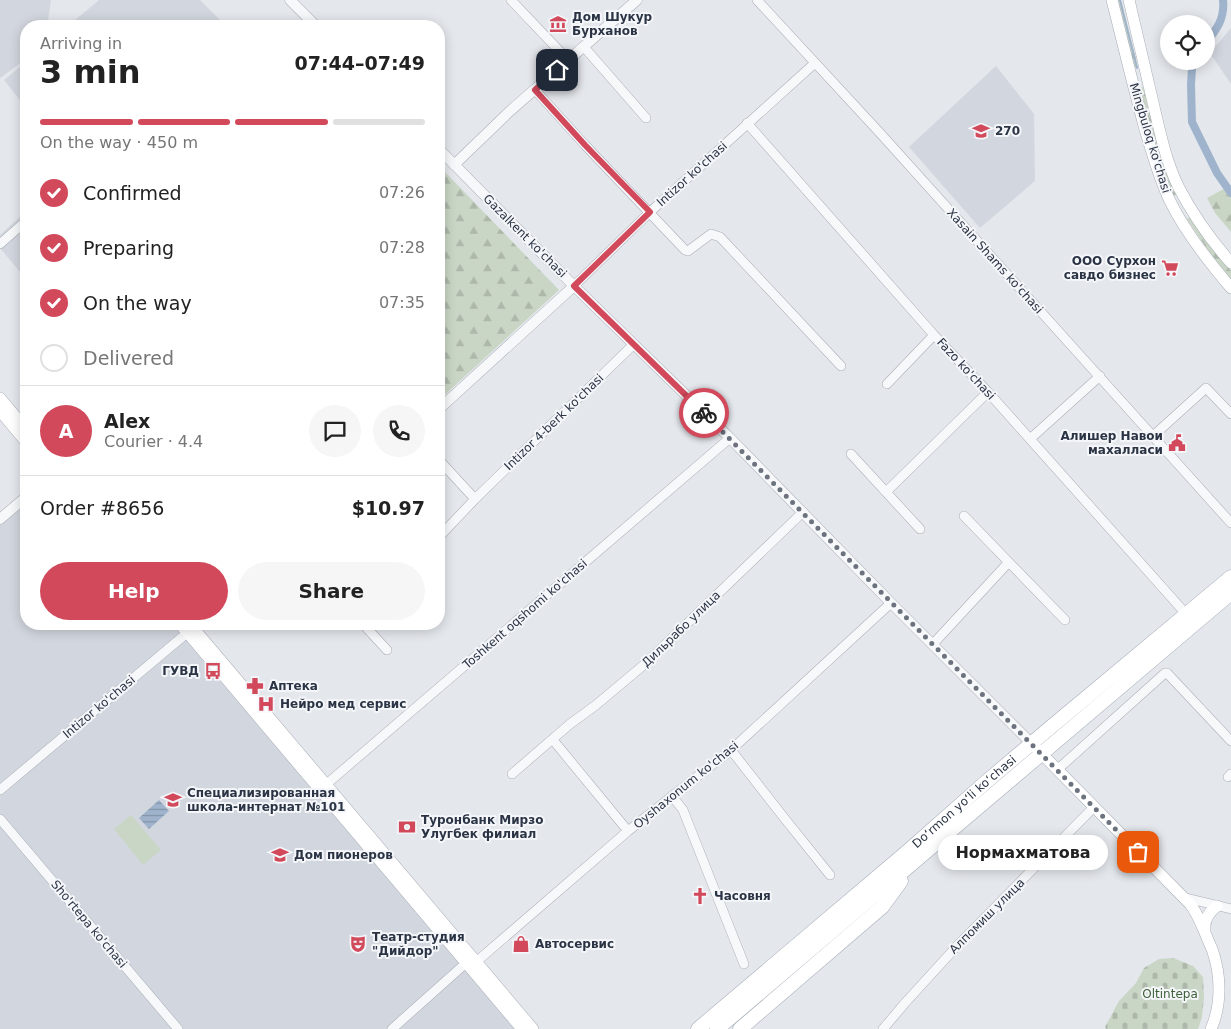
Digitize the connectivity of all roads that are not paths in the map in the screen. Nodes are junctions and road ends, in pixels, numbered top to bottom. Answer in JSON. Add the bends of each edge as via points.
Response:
{"nodes":[{"id":1,"x":290,"y":0,"type":"edge"},
{"id":2,"x":637,"y":0,"type":"edge"},
{"id":3,"x":758,"y":0,"type":"edge"},
{"id":4,"x":1112,"y":0,"type":"edge"},
{"id":5,"x":1129,"y":0,"type":"edge"},
{"id":6,"x":513,"y":1,"type":"edge"},
{"id":7,"x":310,"y":20,"type":"edge"},
{"id":8,"x":584,"y":47,"type":"junction"},
{"id":9,"x":568,"y":60,"type":"junction"},
{"id":10,"x":815,"y":63,"type":"junction"},
{"id":11,"x":1146,"y":78,"type":"junction"},
{"id":12,"x":1132,"y":82,"type":"junction"},
{"id":13,"x":535,"y":90,"type":"junction"},
{"id":14,"x":646,"y":118,"type":"dead end"},
{"id":15,"x":747,"y":123,"type":"junction"},
{"id":16,"x":445,"y":158,"type":"edge"},
{"id":17,"x":454,"y":165,"type":"junction"},
{"id":18,"x":1187,"y":202,"type":"junction"},
{"id":19,"x":1174,"y":210,"type":"junction"},
{"id":20,"x":650,"y":212,"type":"junction"},
{"id":21,"x":20,"y":226,"type":"edge"},
{"id":22,"x":0,"y":244,"type":"edge"},
{"id":23,"x":1231,"y":263,"type":"edge"},
{"id":24,"x":574,"y":286,"type":"junction"},
{"id":25,"x":1231,"y":288,"type":"edge"},
{"id":26,"x":934,"y":335,"type":"junction"},
{"id":27,"x":634,"y":344,"type":"junction"},
{"id":28,"x":841,"y":366,"type":"dead end"},
{"id":29,"x":1100,"y":376,"type":"junction"},
{"id":30,"x":887,"y":384,"type":"dead end"},
{"id":31,"x":988,"y":392,"type":"junction"},
{"id":32,"x":0,"y":398,"type":"edge"},
{"id":33,"x":445,"y":404,"type":"edge"},
{"id":34,"x":0,"y":411,"type":"edge"},
{"id":35,"x":1231,"y":413,"type":"edge"},
{"id":36,"x":20,"y":422,"type":"edge"},
{"id":37,"x":20,"y":435,"type":"edge"},
{"id":38,"x":1153,"y":436,"type":"junction"},
{"id":39,"x":730,"y":438,"type":"junction"},
{"id":40,"x":1030,"y":439,"type":"junction"},
{"id":41,"x":851,"y":454,"type":"dead end"},
{"id":42,"x":445,"y":466,"type":"edge"},
{"id":43,"x":886,"y":492,"type":"junction"},
{"id":44,"x":475,"y":499,"type":"junction"},
{"id":45,"x":20,"y":502,"type":"edge"},
{"id":46,"x":803,"y":512,"type":"junction"},
{"id":47,"x":964,"y":516,"type":"dead end"},
{"id":48,"x":0,"y":519,"type":"edge"},
{"id":49,"x":1231,"y":523,"type":"edge"},
{"id":50,"x":920,"y":530,"type":"dead end"},
{"id":51,"x":445,"y":531,"type":"edge"},
{"id":52,"x":1008,"y":563,"type":"junction"},
{"id":53,"x":1231,"y":577,"type":"edge"},
{"id":54,"x":1231,"y":593,"type":"edge"},
{"id":55,"x":891,"y":603,"type":"junction"},
{"id":56,"x":1187,"y":614,"type":"junction"},
{"id":57,"x":1065,"y":620,"type":"dead end"},
{"id":58,"x":188,"y":630,"type":"edge"},
{"id":59,"x":194,"y":630,"type":"edge"},
{"id":60,"x":369,"y":630,"type":"edge"},
{"id":61,"x":933,"y":644,"type":"junction"},
{"id":62,"x":387,"y":650,"type":"dead end"},
{"id":63,"x":553,"y":740,"type":"junction"},
{"id":64,"x":1231,"y":741,"type":"edge"},
{"id":65,"x":1036,"y":748,"type":"junction"},
{"id":66,"x":731,"y":750,"type":"junction"},
{"id":67,"x":1058,"y":770,"type":"junction"},
{"id":68,"x":512,"y":774,"type":"dead end"},
{"id":69,"x":323,"y":787,"type":"junction"},
{"id":70,"x":0,"y":790,"type":"edge"},
{"id":71,"x":672,"y":796,"type":"junction"},
{"id":72,"x":1094,"y":807,"type":"junction"},
{"id":73,"x":0,"y":819,"type":"edge"},
{"id":74,"x":628,"y":831,"type":"junction"},
{"id":75,"x":917,"y":860,"type":"junction"},
{"id":76,"x":830,"y":875,"type":"dead end"},
{"id":77,"x":1182,"y":897,"type":"junction"},
{"id":78,"x":1218,"y":906,"type":"junction"},
{"id":79,"x":1231,"y":909,"type":"edge"},
{"id":80,"x":1205,"y":934,"type":"junction"},
{"id":81,"x":471,"y":962,"type":"junction"},
{"id":82,"x":744,"y":964,"type":"dead end"},
{"id":83,"x":749,"y":1026,"type":"edge"},
{"id":84,"x":178,"y":1029,"type":"edge"},
{"id":85,"x":392,"y":1029,"type":"edge"},
{"id":86,"x":522,"y":1029,"type":"edge"},
{"id":87,"x":533,"y":1029,"type":"edge"},
{"id":88,"x":698,"y":1029,"type":"edge"},
{"id":89,"x":717,"y":1029,"type":"edge"},
{"id":90,"x":883,"y":1029,"type":"edge"},
{"id":91,"x":1204,"y":1029,"type":"edge"},
{"id":92,"x":1211,"y":1029,"type":"edge"}],
"edges":[{"from":1,"to":7,"type":"street"},
{"from":2,"to":8,"type":"street"},
{"from":3,"to":10,"type":"street","name":"Xasain Shams ko'chasi"},
{"from":4,"to":12,"type":"main road","name":"Mingbuloq ko'chasi"},
{"from":5,"to":11,"type":"main road","name":"Mingbuloq ko'chasi"},
{"from":6,"to":9,"type":"street"},
{"from":8,"to":9,"type":"street"},
{"from":8,"to":14,"type":"street"},
{"from":9,"to":13,"type":"street"},
{"from":10,"to":15,"type":"street","name":"Intizor ko'chasi"},
{"from":10,"to":29,"type":"street","name":"Xasain Shams ko'chasi"},
{"from":11,"to":12,"type":"main road"},
{"from":11,"to":18,"type":"main road","name":"Mingbuloq ko'chasi","via":[[1161,137]]},
{"from":12,"to":19,"type":"main road","name":"Mingbuloq ko'chasi","via":[[1156,167]]},
{"from":13,"to":17,"type":"street"},
{"from":13,"to":20,"type":"street"},
{"from":15,"to":20,"type":"street","name":"Intizor ko'chasi"},
{"from":15,"to":26,"type":"street","name":"Fazo ko'chasi"},
{"from":16,"to":17,"type":"street","name":"Gazalkent ko'chasi"},
{"from":17,"to":24,"type":"street","name":"Gazalkent ko'chasi"},
{"from":18,"to":19,"type":"main road"},
{"from":18,"to":23,"type":"main road","name":"Mingbuloq ko'chasi"},
{"from":19,"to":25,"type":"main road","name":"Mingbuloq ko'chasi"},
{"from":20,"to":24,"type":"street","name":"Intizor ko'chasi"},
{"from":20,"to":28,"type":"street","via":[[684,250],[688,251],[711,234],[720,237]]},
{"from":21,"to":22,"type":"street"},
{"from":24,"to":27,"type":"street","name":"Gazalkent ko'chasi"},
{"from":24,"to":33,"type":"street","name":"Intizor ko'chasi"},
{"from":26,"to":30,"type":"street"},
{"from":26,"to":31,"type":"street","name":"Fazo ko'chasi"},
{"from":27,"to":39,"type":"street","name":"Gazalkent ko'chasi"},
{"from":27,"to":44,"type":"street","name":"Intizor 4-berk ko'chasi"},
{"from":29,"to":38,"type":"street","name":"Xasain Shams ko'chasi"},
{"from":29,"to":40,"type":"street"},
{"from":31,"to":40,"type":"street","name":"Fazo ko'chasi"},
{"from":31,"to":43,"type":"street"},
{"from":32,"to":36,"type":"main road"},
{"from":34,"to":37,"type":"main road"},
{"from":35,"to":38,"type":"street","via":[[1206,388]]},
{"from":38,"to":49,"type":"street","name":"Xasain Shams ko'chasi"},
{"from":39,"to":46,"type":"street","name":"Gazalkent ko'chasi"},
{"from":39,"to":69,"type":"street","name":"Toshkent oqshomi ko'chasi"},
{"from":40,"to":56,"type":"street","name":"Fazo ko'chasi"},
{"from":41,"to":43,"type":"street"},
{"from":42,"to":44,"type":"street"},
{"from":43,"to":50,"type":"street"},
{"from":44,"to":51,"type":"street","name":"Intizor 4-berk ko'chasi"},
{"from":45,"to":48,"type":"street"},
{"from":46,"to":55,"type":"street","name":"Gazalkent ko'chasi"},
{"from":46,"to":63,"type":"street","name":"Дильрабо улица","via":[[646,663]]},
{"from":47,"to":52,"type":"street"},
{"from":52,"to":57,"type":"street"},
{"from":52,"to":61,"type":"street"},
{"from":53,"to":56,"type":"main road","name":"Do‘rmon yo‘li ko‘chasi"},
{"from":54,"to":65,"type":"main road","name":"Do‘rmon yo‘li ko‘chasi"},
{"from":55,"to":61,"type":"street","name":"Gazalkent ko'chasi"},
{"from":55,"to":66,"type":"street","name":"Oyshaxonum ko'chasi"},
{"from":56,"to":65,"type":"main road","name":"Do‘rmon yo‘li ko‘chasi"},
{"from":58,"to":70,"type":"street","name":"Intizor ko'chasi"},
{"from":59,"to":69,"type":"main road"},
{"from":60,"to":62,"type":"street"},
{"from":61,"to":65,"type":"street","name":"Gazalkent ko'chasi"},
{"from":63,"to":68,"type":"street","name":"Дильрабо улица"},
{"from":63,"to":74,"type":"street"},
{"from":64,"to":67,"type":"street","via":[[1165,673]]},
{"from":65,"to":67,"type":"main road","name":"Gazalkent ko'chasi"},
{"from":65,"to":75,"type":"main road","name":"Do‘rmon yo‘li ko‘chasi"},
{"from":65,"to":88,"type":"main road","name":"Do‘rmon yo‘li ko‘chasi","via":[[908,851]]},
{"from":66,"to":71,"type":"street","name":"Oyshaxonum ko'chasi"},
{"from":66,"to":76,"type":"street"},
{"from":67,"to":72,"type":"main road","name":"Gazalkent ko'chasi"},
{"from":69,"to":81,"type":"main road"},
{"from":71,"to":74,"type":"street","name":"Oyshaxonum ko'chasi"},
{"from":71,"to":82,"type":"street","via":[[683,810]]},
{"from":72,"to":77,"type":"main road","name":"Gazalkent ko'chasi"},
{"from":72,"to":90,"type":"street","name":"Алпомиш улица","via":[[957,946]]},
{"from":73,"to":84,"type":"street","name":"Sho'rtepa ko'chasi"},
{"from":74,"to":81,"type":"street","name":"Oyshaxonum ko'chasi"},
{"from":75,"to":83,"type":"main road","via":[[882,906]]},
{"from":75,"to":89,"type":"main road","name":"Do‘rmon yo‘li ko‘chasi"},
{"from":77,"to":78,"type":"street"},
{"from":77,"to":80,"type":"main road","name":"Gazalkent ko'chasi","via":[[1197,914]]},
{"from":78,"to":79,"type":"street"},
{"from":78,"to":80,"type":"main road","via":[[1206,918]]},
{"from":80,"to":91,"type":"main road","via":[[1212,997]]},
{"from":80,"to":92,"type":"main road","via":[[1213,951],[1219,985]]},
{"from":81,"to":85,"type":"street","name":"Oyshaxonum ko'chasi"},
{"from":81,"to":86,"type":"main road"},
{"from":81,"to":87,"type":"main road"}]}
